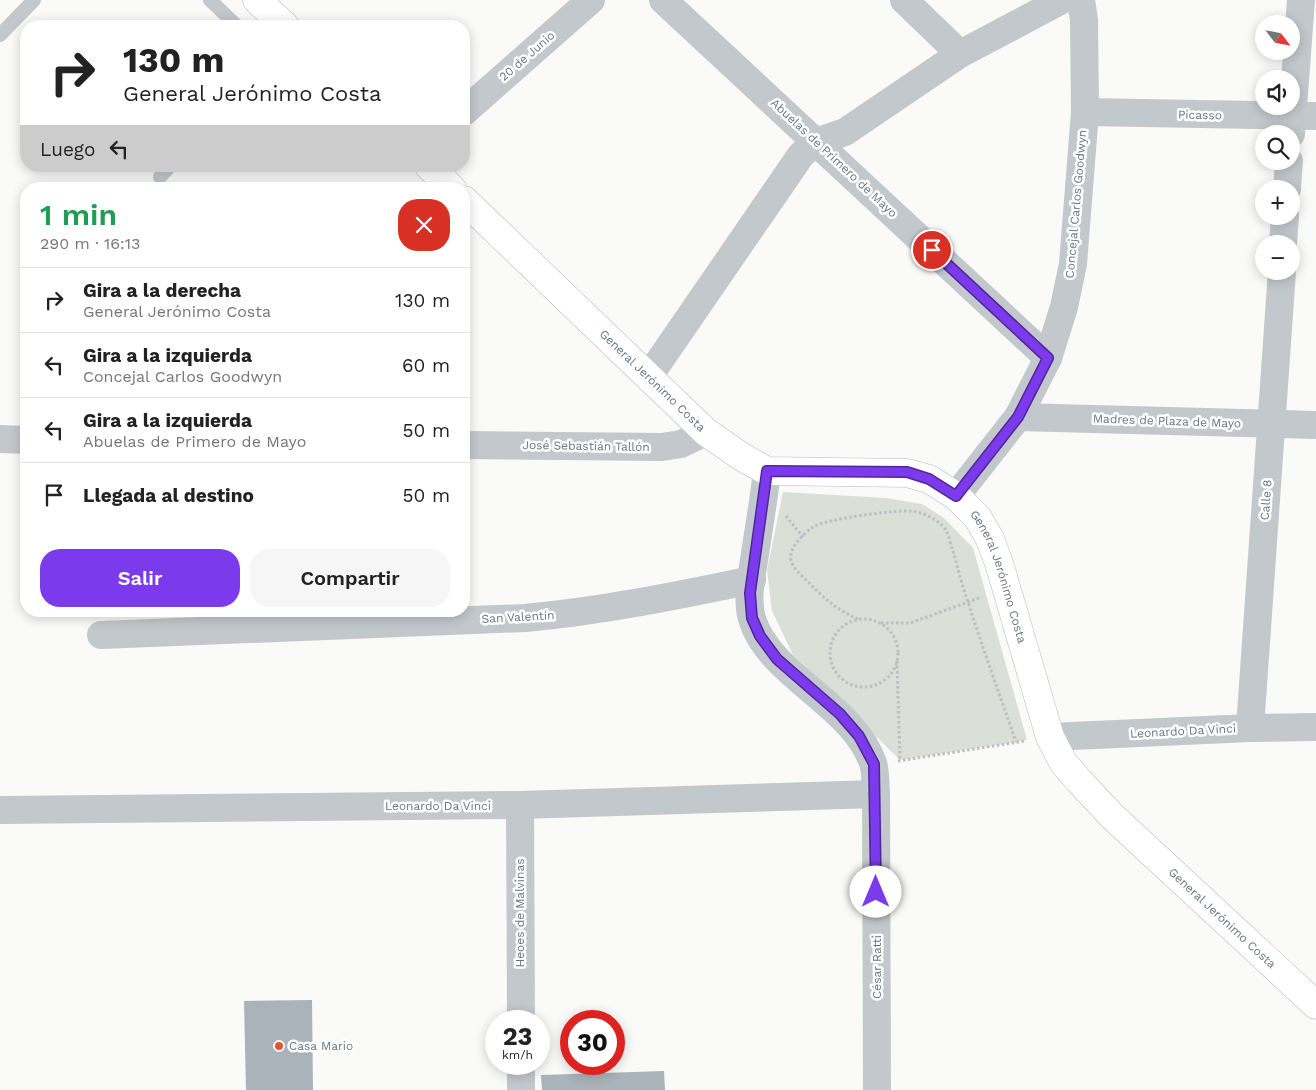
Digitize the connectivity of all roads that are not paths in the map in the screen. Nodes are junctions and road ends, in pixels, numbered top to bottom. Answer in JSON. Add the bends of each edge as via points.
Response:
{"nodes":[{"id":1,"x":34,"y":0,"type":"edge"},
{"id":2,"x":210,"y":0,"type":"edge"},
{"id":3,"x":257,"y":0,"type":"edge"},
{"id":4,"x":591,"y":0,"type":"edge"},
{"id":5,"x":663,"y":0,"type":"edge"},
{"id":6,"x":904,"y":0,"type":"edge"},
{"id":7,"x":1062,"y":0,"type":"edge"},
{"id":8,"x":1080,"y":0,"type":"edge"},
{"id":9,"x":1301,"y":0,"type":"edge"},
{"id":10,"x":231,"y":20,"type":"edge"},
{"id":11,"x":279,"y":20,"type":"edge"},
{"id":12,"x":0,"y":35,"type":"edge"},
{"id":13,"x":960,"y":54,"type":"junction"},
{"id":14,"x":470,"y":107,"type":"edge"},
{"id":15,"x":1085,"y":112,"type":"junction"},
{"id":16,"x":1300,"y":122,"type":"edge"},
{"id":17,"x":816,"y":142,"type":"junction"},
{"id":18,"x":165,"y":172,"type":"edge"},
{"id":19,"x":435,"y":172,"type":"edge"},
{"id":20,"x":160,"y":177,"type":"dead end"},
{"id":21,"x":445,"y":182,"type":"edge"},
{"id":22,"x":470,"y":206,"type":"edge"},
{"id":23,"x":1281,"y":280,"type":"edge"},
{"id":24,"x":1048,"y":358,"type":"junction"},
{"id":25,"x":649,"y":376,"type":"junction"},
{"id":26,"x":1018,"y":417,"type":"junction"},
{"id":27,"x":1271,"y":424,"type":"junction"},
{"id":28,"x":1316,"y":425,"type":"edge"},
{"id":29,"x":706,"y":432,"type":"junction"},
{"id":30,"x":0,"y":439,"type":"edge"},
{"id":31,"x":20,"y":440,"type":"edge"},
{"id":32,"x":470,"y":445,"type":"edge"},
{"id":33,"x":767,"y":471,"type":"junction"},
{"id":34,"x":956,"y":496,"type":"junction"},
{"id":35,"x":752,"y":580,"type":"junction"},
{"id":36,"x":101,"y":635,"type":"dead end"},
{"id":37,"x":1250,"y":728,"type":"junction"},
{"id":38,"x":1316,"y":728,"type":"edge"},
{"id":39,"x":1050,"y":737,"type":"junction"},
{"id":40,"x":876,"y":794,"type":"junction"},
{"id":41,"x":520,"y":805,"type":"junction"},
{"id":42,"x":0,"y":810,"type":"edge"},
{"id":43,"x":1316,"y":1005,"type":"edge"},
{"id":44,"x":521,"y":1010,"type":"edge"},
{"id":45,"x":521,"y":1075,"type":"edge"},
{"id":46,"x":521,"y":1090,"type":"edge"},
{"id":47,"x":877,"y":1090,"type":"edge"}],
"edges":[{"from":1,"to":12,"type":"lane"},
{"from":2,"to":10,"type":"lane"},
{"from":3,"to":11,"type":"street"},
{"from":4,"to":14,"type":"street","name":"20 de Junio"},
{"from":5,"to":17,"type":"street","name":"Abuelas de Primero de Mayo"},
{"from":6,"to":13,"type":"street"},
{"from":7,"to":13,"type":"street"},
{"from":8,"to":15,"type":"street","name":"Concejal Carlos Goodwyn","via":[[1084,20]]},
{"from":9,"to":16,"type":"street"},
{"from":13,"to":17,"type":"street","via":[[845,132]]},
{"from":15,"to":16,"type":"street","name":"Picasso"},
{"from":15,"to":24,"type":"street","name":"Concejal Carlos Goodwyn","via":[[1073,264]]},
{"from":17,"to":24,"type":"street","name":"Abuelas de Primero de Mayo"},
{"from":17,"to":25,"type":"street","via":[[801,155]]},
{"from":18,"to":20,"type":"lane"},
{"from":19,"to":21,"type":"street"},
{"from":22,"to":25,"type":"street","name":"General Jerónimo Costa"},
{"from":23,"to":27,"type":"street","name":"Calle 8"},
{"from":24,"to":26,"type":"street","name":"Concejal Carlos Goodwyn"},
{"from":25,"to":29,"type":"street","name":"General Jerónimo Costa"},
{"from":26,"to":27,"type":"street","name":"Madres de Plaza de Mayo"},
{"from":26,"to":34,"type":"street","name":"Concejal Carlos Goodwyn"},
{"from":27,"to":28,"type":"street","name":"Madres de Plaza de Mayo"},
{"from":27,"to":37,"type":"street","name":"Calle 8"},
{"from":29,"to":32,"type":"street","name":"José Sebastián Tallón","via":[[681,444],[662,447]]},
{"from":29,"to":33,"type":"street","name":"General Jerónimo Costa"},
{"from":30,"to":31,"type":"street"},
{"from":33,"to":34,"type":"street","name":"General Jerónimo Costa","via":[[907,472],[929,479]]},
{"from":33,"to":35,"type":"street","name":"César Ratti"},
{"from":34,"to":39,"type":"street","name":"General Jerónimo Costa","via":[[978,518],[990,539]]},
{"from":35,"to":36,"type":"street","name":"San Valentín","via":[[587,612],[525,618]]},
{"from":35,"to":40,"type":"street","name":"César Ratti","via":[[752,618],[760,636],[777,659],[887,762]]},
{"from":37,"to":38,"type":"street","name":"Leonardo Da Vinci"},
{"from":37,"to":39,"type":"street","name":"Leonardo Da Vinci"},
{"from":39,"to":43,"type":"street","name":"General Jerónimo Costa","via":[[1063,762],[1113,817]]},
{"from":40,"to":41,"type":"street","name":"Leonardo Da Vinci"},
{"from":40,"to":47,"type":"street","name":"César Ratti"},
{"from":41,"to":42,"type":"street","name":"Leonardo Da Vinci"},
{"from":41,"to":44,"type":"street","name":"Heoes de Malvinas"},
{"from":45,"to":46,"type":"street"}]}
